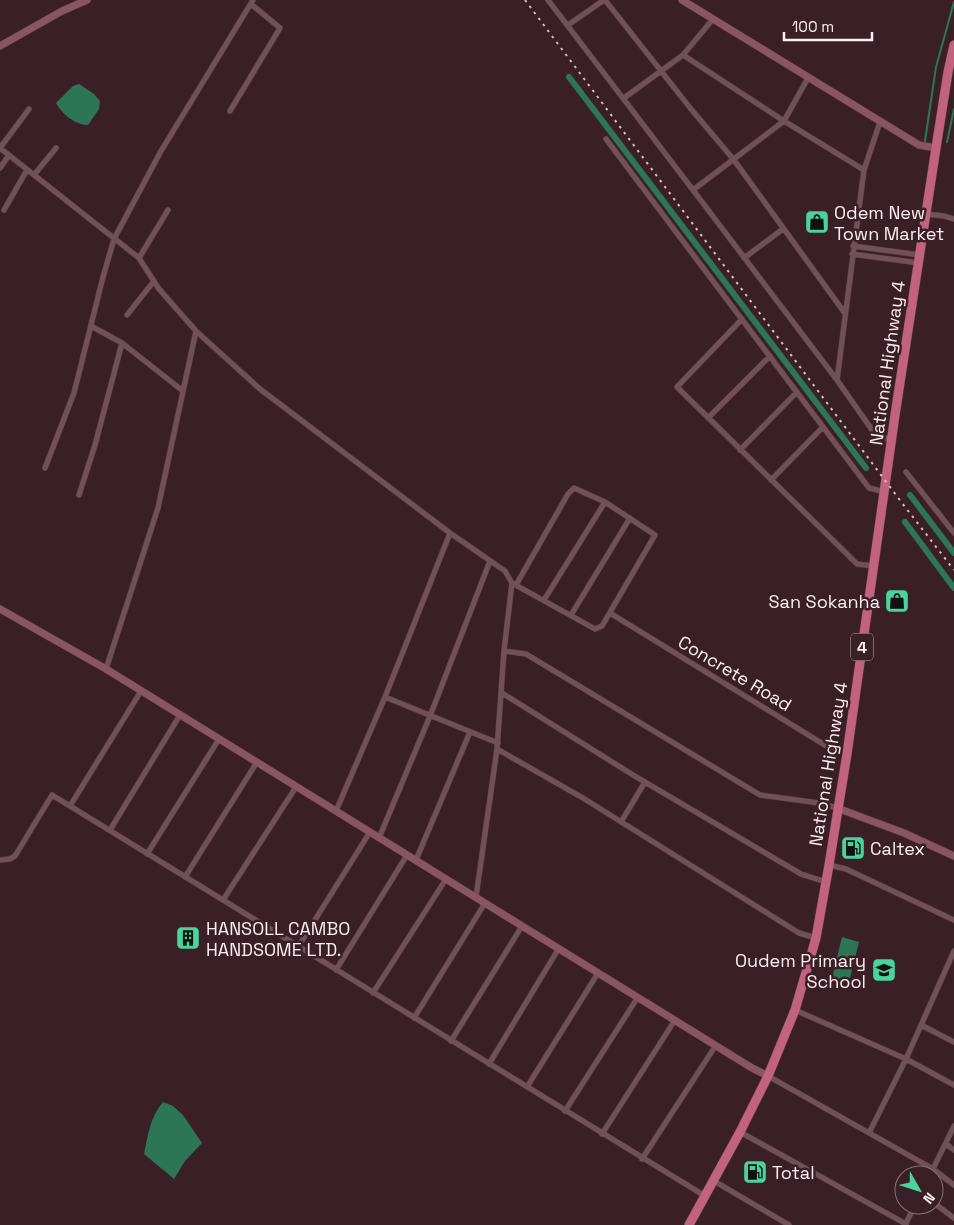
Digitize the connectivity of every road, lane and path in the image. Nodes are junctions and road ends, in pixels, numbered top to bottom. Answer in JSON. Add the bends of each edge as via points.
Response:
{"nodes":[{"id":1,"x":87,"y":0,"type":"edge"},
{"id":2,"x":548,"y":0,"type":"edge"},
{"id":3,"x":605,"y":0,"type":"edge"},
{"id":4,"x":682,"y":0,"type":"edge"},
{"id":5,"x":252,"y":2,"type":"edge"},
{"id":6,"x":713,"y":19,"type":"junction"},
{"id":7,"x":568,"y":25,"type":"junction"},
{"id":8,"x":954,"y":45,"type":"edge"},
{"id":9,"x":0,"y":46,"type":"edge"},
{"id":10,"x":683,"y":55,"type":"junction"},
{"id":11,"x":660,"y":71,"type":"junction"},
{"id":12,"x":808,"y":78,"type":"junction"},
{"id":13,"x":624,"y":98,"type":"junction"},
{"id":14,"x":29,"y":109,"type":"dead end"},
{"id":15,"x":230,"y":111,"type":"dead end"},
{"id":16,"x":784,"y":121,"type":"junction"},
{"id":17,"x":880,"y":122,"type":"junction"},
{"id":18,"x":606,"y":140,"type":"dead end"},
{"id":19,"x":0,"y":148,"type":"edge"},
{"id":20,"x":56,"y":148,"type":"dead end"},
{"id":21,"x":936,"y":148,"type":"junction"},
{"id":22,"x":9,"y":155,"type":"junction"},
{"id":23,"x":734,"y":160,"type":"junction"},
{"id":24,"x":0,"y":168,"type":"edge"},
{"id":25,"x":27,"y":170,"type":"junction"},
{"id":26,"x":864,"y":170,"type":"junction"},
{"id":27,"x":34,"y":175,"type":"junction"},
{"id":28,"x":694,"y":190,"type":"junction"},
{"id":29,"x":4,"y":210,"type":"dead end"},
{"id":30,"x":168,"y":210,"type":"dead end"},
{"id":31,"x":926,"y":214,"type":"junction"},
{"id":32,"x":954,"y":219,"type":"edge"},
{"id":33,"x":783,"y":229,"type":"junction"},
{"id":34,"x":114,"y":239,"type":"junction"},
{"id":35,"x":853,"y":246,"type":"junction"},
{"id":36,"x":852,"y":254,"type":"junction"},
{"id":37,"x":139,"y":258,"type":"junction"},
{"id":38,"x":744,"y":258,"type":"junction"},
{"id":39,"x":919,"y":259,"type":"junction"},
{"id":40,"x":154,"y":281,"type":"junction"},
{"id":41,"x":844,"y":313,"type":"junction"},
{"id":42,"x":127,"y":315,"type":"dead end"},
{"id":43,"x":742,"y":320,"type":"junction"},
{"id":44,"x":90,"y":326,"type":"junction"},
{"id":45,"x":196,"y":331,"type":"junction"},
{"id":46,"x":122,"y":343,"type":"junction"},
{"id":47,"x":770,"y":356,"type":"junction"},
{"id":48,"x":837,"y":380,"type":"junction"},
{"id":49,"x":183,"y":390,"type":"junction"},
{"id":50,"x":797,"y":392,"type":"junction"},
{"id":51,"x":708,"y":418,"type":"junction"},
{"id":52,"x":823,"y":427,"type":"junction"},
{"id":53,"x":892,"y":439,"type":"junction"},
{"id":54,"x":740,"y":450,"type":"junction"},
{"id":55,"x":45,"y":468,"type":"dead end"},
{"id":56,"x":906,"y":472,"type":"dead end"},
{"id":57,"x":771,"y":480,"type":"junction"},
{"id":58,"x":885,"y":492,"type":"junction"},
{"id":59,"x":79,"y":495,"type":"dead end"},
{"id":60,"x":605,"y":502,"type":"junction"},
{"id":61,"x":630,"y":518,"type":"junction"},
{"id":62,"x":450,"y":533,"type":"junction"},
{"id":63,"x":954,"y":533,"type":"edge"},
{"id":64,"x":490,"y":561,"type":"junction"},
{"id":65,"x":874,"y":566,"type":"junction"},
{"id":66,"x":514,"y":584,"type":"junction"},
{"id":67,"x":544,"y":600,"type":"junction"},
{"id":68,"x":0,"y":610,"type":"edge"},
{"id":69,"x":610,"y":613,"type":"junction"},
{"id":70,"x":571,"y":615,"type":"junction"},
{"id":71,"x":504,"y":651,"type":"junction"},
{"id":72,"x":106,"y":669,"type":"junction"},
{"id":73,"x":141,"y":691,"type":"junction"},
{"id":74,"x":502,"y":693,"type":"junction"},
{"id":75,"x":385,"y":697,"type":"junction"},
{"id":76,"x":180,"y":715,"type":"junction"},
{"id":77,"x":430,"y":716,"type":"junction"},
{"id":78,"x":470,"y":732,"type":"junction"},
{"id":79,"x":219,"y":739,"type":"junction"},
{"id":80,"x":498,"y":746,"type":"junction"},
{"id":81,"x":846,"y":754,"type":"junction"},
{"id":82,"x":257,"y":762,"type":"junction"},
{"id":83,"x":645,"y":782,"type":"junction"},
{"id":84,"x":296,"y":787,"type":"junction"},
{"id":85,"x":70,"y":806,"type":"junction"},
{"id":86,"x":837,"y":808,"type":"junction"},
{"id":87,"x":336,"y":811,"type":"junction"},
{"id":88,"x":621,"y":822,"type":"junction"},
{"id":89,"x":110,"y":830,"type":"junction"},
{"id":90,"x":370,"y":832,"type":"junction"},
{"id":91,"x":379,"y":838,"type":"junction"},
{"id":92,"x":147,"y":854,"type":"junction"},
{"id":93,"x":407,"y":855,"type":"junction"},
{"id":94,"x":954,"y":856,"type":"edge"},
{"id":95,"x":0,"y":860,"type":"edge"},
{"id":96,"x":416,"y":860,"type":"junction"},
{"id":97,"x":829,"y":866,"type":"junction"},
{"id":98,"x":185,"y":877,"type":"junction"},
{"id":99,"x":446,"y":878,"type":"junction"},
{"id":100,"x":826,"y":882,"type":"junction"},
{"id":101,"x":476,"y":897,"type":"junction"},
{"id":102,"x":223,"y":900,"type":"junction"},
{"id":103,"x":485,"y":903,"type":"junction"},
{"id":104,"x":954,"y":920,"type":"edge"},
{"id":105,"x":522,"y":926,"type":"junction"},
{"id":106,"x":816,"y":938,"type":"junction"},
{"id":107,"x":298,"y":946,"type":"junction"},
{"id":108,"x":559,"y":948,"type":"junction"},
{"id":109,"x":954,"y":951,"type":"edge"},
{"id":110,"x":336,"y":970,"type":"junction"},
{"id":111,"x":598,"y":973,"type":"junction"},
{"id":112,"x":373,"y":993,"type":"junction"},
{"id":113,"x":638,"y":997,"type":"junction"},
{"id":114,"x":795,"y":1010,"type":"junction"},
{"id":115,"x":414,"y":1018,"type":"junction"},
{"id":116,"x":675,"y":1020,"type":"junction"},
{"id":117,"x":921,"y":1025,"type":"junction"},
{"id":118,"x":451,"y":1041,"type":"junction"},
{"id":119,"x":954,"y":1042,"type":"edge"},
{"id":120,"x":716,"y":1045,"type":"junction"},
{"id":121,"x":906,"y":1059,"type":"junction"},
{"id":122,"x":489,"y":1064,"type":"junction"},
{"id":123,"x":768,"y":1076,"type":"junction"},
{"id":124,"x":954,"y":1085,"type":"edge"},
{"id":125,"x":527,"y":1088,"type":"junction"},
{"id":126,"x":565,"y":1111,"type":"junction"},
{"id":127,"x":954,"y":1126,"type":"edge"},
{"id":128,"x":740,"y":1132,"type":"junction"},
{"id":129,"x":869,"y":1133,"type":"junction"},
{"id":130,"x":602,"y":1134,"type":"junction"},
{"id":131,"x":946,"y":1144,"type":"junction"},
{"id":132,"x":954,"y":1150,"type":"edge"},
{"id":133,"x":642,"y":1159,"type":"junction"},
{"id":134,"x":926,"y":1165,"type":"edge"},
{"id":135,"x":935,"y":1165,"type":"edge"},
{"id":136,"x":944,"y":1177,"type":"edge"},
{"id":137,"x":714,"y":1180,"type":"junction"},
{"id":138,"x":954,"y":1185,"type":"edge"},
{"id":139,"x":705,"y":1196,"type":"junction"},
{"id":140,"x":689,"y":1225,"type":"edge"},
{"id":141,"x":789,"y":1225,"type":"edge"},
{"id":142,"x":905,"y":1225,"type":"edge"}],
"edges":[{"from":1,"to":9,"type":"street"},
{"from":2,"to":7,"type":"street"},
{"from":3,"to":7,"type":"street"},
{"from":3,"to":11,"type":"street"},
{"from":4,"to":6,"type":"street"},
{"from":5,"to":15,"type":"street","via":[[280,28]]},
{"from":5,"to":34,"type":"street","via":[[161,151]]},
{"from":6,"to":10,"type":"street"},
{"from":6,"to":12,"type":"street"},
{"from":7,"to":13,"type":"street"},
{"from":8,"to":21,"type":"highway","name":"National Highway 4","number":"4"},
{"from":10,"to":11,"type":"street"},
{"from":10,"to":16,"type":"street"},
{"from":11,"to":13,"type":"street"},
{"from":11,"to":23,"type":"street"},
{"from":12,"to":16,"type":"street"},
{"from":12,"to":17,"type":"street"},
{"from":13,"to":28,"type":"street"},
{"from":14,"to":19,"type":"street"},
{"from":16,"to":23,"type":"street"},
{"from":16,"to":26,"type":"street"},
{"from":17,"to":21,"type":"street","via":[[919,145]]},
{"from":17,"to":26,"type":"street"},
{"from":18,"to":43,"type":"street"},
{"from":19,"to":22,"type":"street"},
{"from":20,"to":27,"type":"street"},
{"from":21,"to":31,"type":"highway","name":"National Highway 4","number":"4"},
{"from":22,"to":24,"type":"street"},
{"from":22,"to":25,"type":"street"},
{"from":23,"to":28,"type":"street"},
{"from":23,"to":33,"type":"street"},
{"from":25,"to":27,"type":"street"},
{"from":25,"to":29,"type":"street"},
{"from":26,"to":35,"type":"street"},
{"from":27,"to":34,"type":"street"},
{"from":28,"to":38,"type":"street"},
{"from":30,"to":37,"type":"street"},
{"from":31,"to":32,"type":"street"},
{"from":31,"to":39,"type":"highway","name":"National Highway 4","number":"4"},
{"from":33,"to":38,"type":"street"},
{"from":33,"to":41,"type":"street"},
{"from":34,"to":37,"type":"street"},
{"from":34,"to":44,"type":"street"},
{"from":35,"to":36,"type":"street"},
{"from":35,"to":39,"type":"street"},
{"from":36,"to":39,"type":"street"},
{"from":36,"to":41,"type":"street"},
{"from":37,"to":40,"type":"street"},
{"from":38,"to":48,"type":"street"},
{"from":39,"to":53,"type":"highway","name":"National Highway 4","number":"4"},
{"from":40,"to":42,"type":"street"},
{"from":40,"to":45,"type":"street"},
{"from":41,"to":48,"type":"street"},
{"from":43,"to":47,"type":"street"},
{"from":43,"to":51,"type":"street","via":[[677,387]]},
{"from":44,"to":46,"type":"street"},
{"from":44,"to":55,"type":"street","via":[[74,393]]},
{"from":45,"to":49,"type":"street"},
{"from":45,"to":62,"type":"street","via":[[260,389]]},
{"from":46,"to":49,"type":"street"},
{"from":46,"to":59,"type":"street"},
{"from":47,"to":50,"type":"street"},
{"from":47,"to":51,"type":"street"},
{"from":48,"to":53,"type":"street","via":[[877,437]]},
{"from":49,"to":72,"type":"street","via":[[158,508]]},
{"from":50,"to":52,"type":"street"},
{"from":50,"to":54,"type":"street"},
{"from":51,"to":54,"type":"street"},
{"from":52,"to":57,"type":"street"},
{"from":52,"to":58,"type":"street","via":[[869,488]]},
{"from":53,"to":58,"type":"highway","name":"National Highway 4","number":"4"},
{"from":54,"to":57,"type":"street"},
{"from":56,"to":63,"type":"street"},
{"from":57,"to":65,"type":"street","via":[[858,564]]},
{"from":58,"to":65,"type":"highway","name":"National Highway 4","number":"4"},
{"from":60,"to":61,"type":"street"},
{"from":60,"to":66,"type":"street","via":[[574,488]]},
{"from":60,"to":67,"type":"street"},
{"from":61,"to":69,"type":"street","via":[[653,533],[654,537]]},
{"from":61,"to":70,"type":"street"},
{"from":62,"to":64,"type":"street"},
{"from":62,"to":75,"type":"street"},
{"from":64,"to":66,"type":"street","via":[[505,571]]},
{"from":64,"to":77,"type":"street"},
{"from":65,"to":81,"type":"highway","name":"National Highway 4","number":"4"},
{"from":66,"to":67,"type":"street"},
{"from":66,"to":71,"type":"street"},
{"from":67,"to":70,"type":"street"},
{"from":68,"to":72,"type":"street"},
{"from":69,"to":70,"type":"street","via":[[598,629]]},
{"from":69,"to":81,"type":"street","name":"Concrete Road","via":[[828,747]]},
{"from":71,"to":74,"type":"street"},
{"from":71,"to":86,"type":"street","via":[[526,654],[760,795]]},
{"from":72,"to":73,"type":"street"},
{"from":73,"to":76,"type":"street"},
{"from":73,"to":85,"type":"street"},
{"from":74,"to":80,"type":"street"},
{"from":74,"to":83,"type":"street"},
{"from":75,"to":77,"type":"street"},
{"from":75,"to":87,"type":"street"},
{"from":76,"to":79,"type":"street"},
{"from":76,"to":89,"type":"street"},
{"from":77,"to":78,"type":"street"},
{"from":77,"to":91,"type":"street"},
{"from":78,"to":80,"type":"street"},
{"from":78,"to":96,"type":"street"},
{"from":79,"to":82,"type":"street"},
{"from":79,"to":92,"type":"street"},
{"from":80,"to":88,"type":"street"},
{"from":80,"to":101,"type":"street"},
{"from":81,"to":86,"type":"highway","name":"National Highway 4","number":"4"},
{"from":82,"to":84,"type":"street"},
{"from":82,"to":98,"type":"street"},
{"from":83,"to":88,"type":"street"},
{"from":83,"to":100,"type":"street","via":[[801,874]]},
{"from":84,"to":87,"type":"street"},
{"from":84,"to":102,"type":"street"},
{"from":85,"to":89,"type":"street"},
{"from":85,"to":95,"type":"street","via":[[52,795],[15,856]]},
{"from":86,"to":94,"type":"street"},
{"from":86,"to":97,"type":"highway","name":"National Highway 4","number":"4"},
{"from":87,"to":90,"type":"street"},
{"from":88,"to":106,"type":"street","via":[[799,933]]},
{"from":89,"to":92,"type":"street"},
{"from":90,"to":91,"type":"street"},
{"from":90,"to":107,"type":"street"},
{"from":91,"to":93,"type":"street"},
{"from":92,"to":98,"type":"street"},
{"from":93,"to":96,"type":"street"},
{"from":93,"to":110,"type":"street"},
{"from":96,"to":99,"type":"street"},
{"from":97,"to":100,"type":"highway","name":"National Highway 4","number":"4"},
{"from":97,"to":104,"type":"street","via":[[846,869]]},
{"from":98,"to":102,"type":"street"},
{"from":99,"to":101,"type":"street"},
{"from":99,"to":112,"type":"street"},
{"from":100,"to":106,"type":"highway","name":"National Highway 4","number":"4"},
{"from":101,"to":103,"type":"street"},
{"from":102,"to":107,"type":"street"},
{"from":103,"to":105,"type":"street"},
{"from":103,"to":115,"type":"street"},
{"from":105,"to":108,"type":"street"},
{"from":105,"to":118,"type":"street"},
{"from":106,"to":114,"type":"highway","name":"National Highway 4","number":"4"},
{"from":107,"to":110,"type":"street"},
{"from":108,"to":111,"type":"street"},
{"from":108,"to":122,"type":"street"},
{"from":109,"to":117,"type":"street"},
{"from":110,"to":112,"type":"street"},
{"from":111,"to":113,"type":"street"},
{"from":111,"to":125,"type":"street"},
{"from":112,"to":115,"type":"street"},
{"from":113,"to":116,"type":"street"},
{"from":113,"to":126,"type":"street"},
{"from":114,"to":121,"type":"street"},
{"from":114,"to":123,"type":"highway","name":"National Highway 4","number":"4"},
{"from":115,"to":118,"type":"street"},
{"from":116,"to":120,"type":"street"},
{"from":116,"to":130,"type":"street"},
{"from":117,"to":119,"type":"street"},
{"from":117,"to":121,"type":"street"},
{"from":118,"to":122,"type":"street"},
{"from":120,"to":123,"type":"street"},
{"from":120,"to":133,"type":"street"},
{"from":121,"to":124,"type":"street"},
{"from":121,"to":129,"type":"street"},
{"from":122,"to":125,"type":"street"},
{"from":123,"to":128,"type":"highway","name":"National Highway 4","number":"4"},
{"from":123,"to":129,"type":"street"},
{"from":125,"to":126,"type":"street"},
{"from":126,"to":130,"type":"street"},
{"from":127,"to":131,"type":"street"},
{"from":128,"to":137,"type":"highway","name":"National Highway 4","number":"4"},
{"from":128,"to":142,"type":"street"},
{"from":129,"to":134,"type":"street"},
{"from":130,"to":133,"type":"street"},
{"from":131,"to":132,"type":"street"},
{"from":131,"to":135,"type":"street"},
{"from":133,"to":139,"type":"street"},
{"from":136,"to":138,"type":"street"},
{"from":137,"to":139,"type":"highway","name":"National Highway 4","number":"4"},
{"from":137,"to":141,"type":"street"},
{"from":139,"to":140,"type":"highway","name":"National Highway 4","number":"4"}]}
